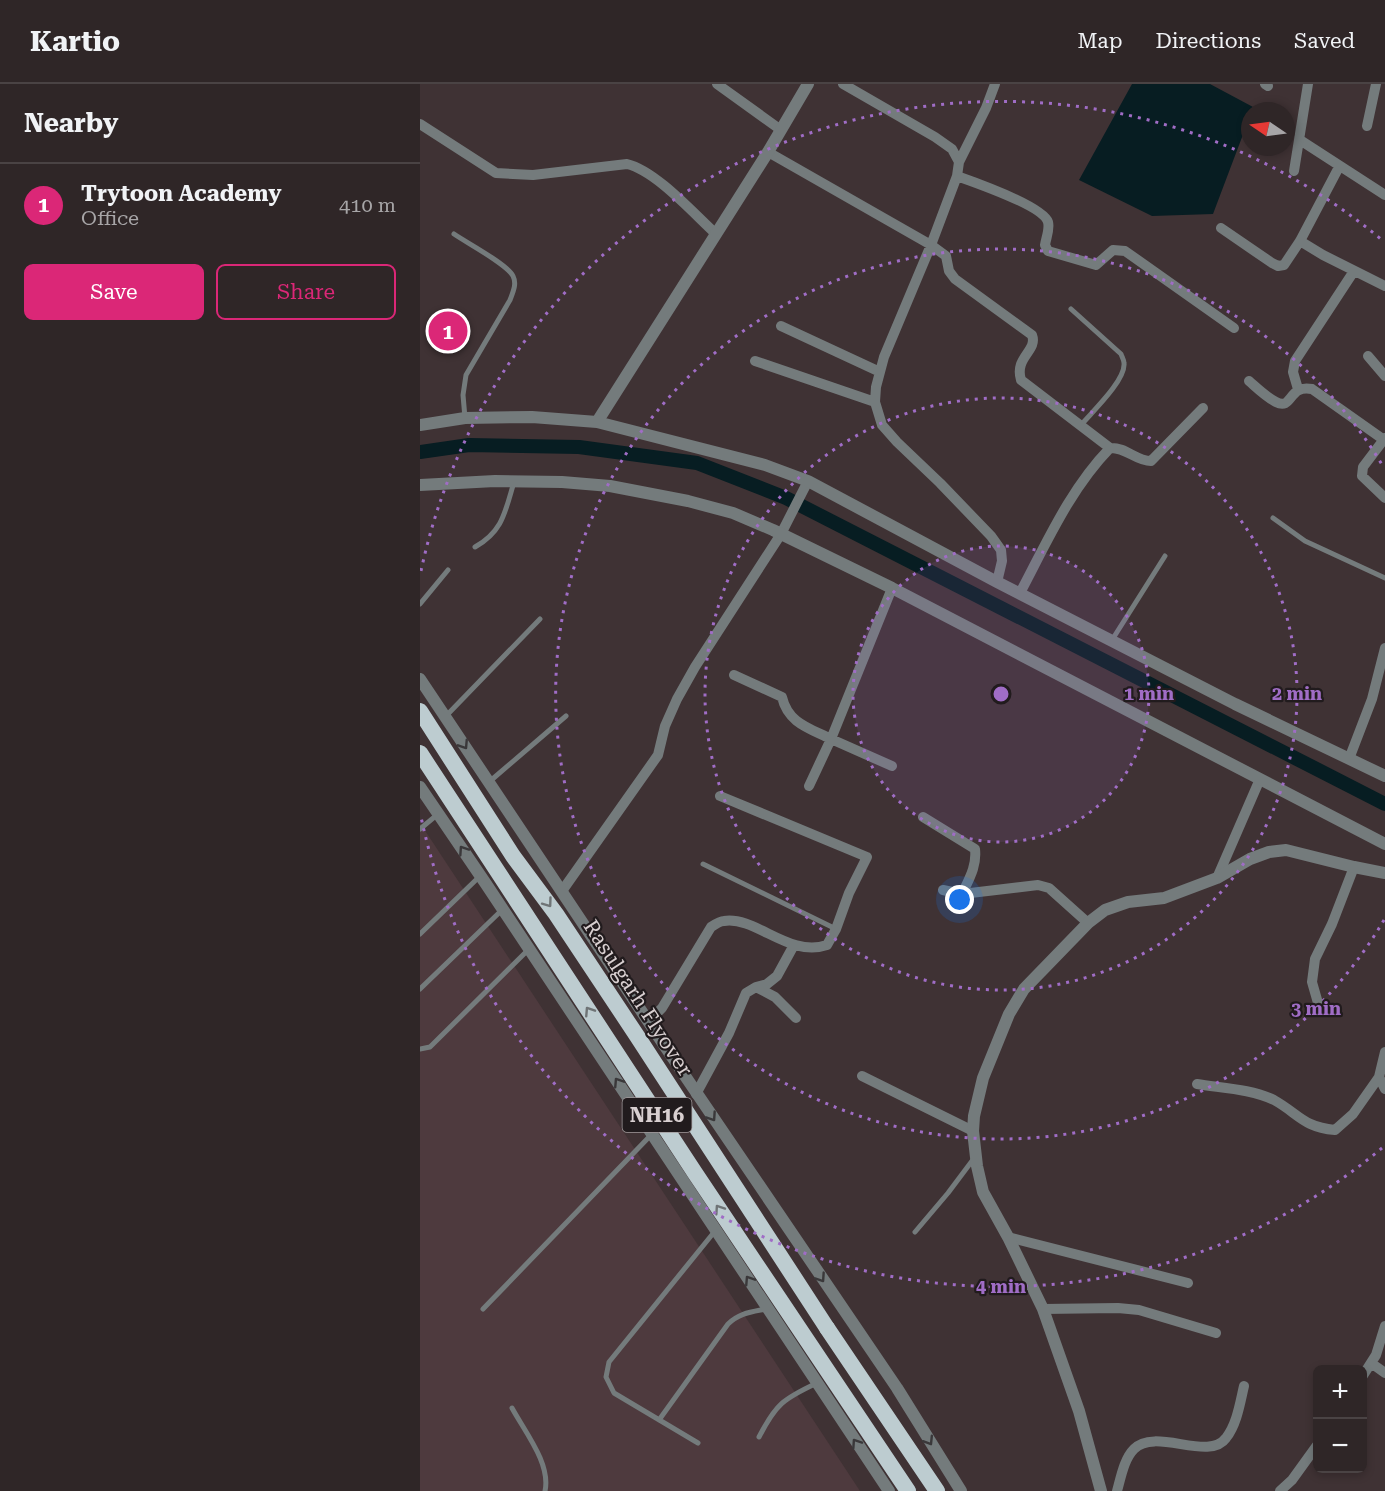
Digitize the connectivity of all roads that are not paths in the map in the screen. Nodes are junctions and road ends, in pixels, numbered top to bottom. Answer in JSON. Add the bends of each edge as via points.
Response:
{"nodes":[{"id":1,"x":717,"y":84,"type":"edge"},
{"id":2,"x":808,"y":84,"type":"edge"},
{"id":3,"x":843,"y":84,"type":"edge"},
{"id":4,"x":995,"y":84,"type":"edge"},
{"id":5,"x":1308,"y":84,"type":"edge"},
{"id":6,"x":1376,"y":84,"type":"edge"},
{"id":7,"x":420,"y":124,"type":"edge"},
{"id":8,"x":1367,"y":126,"type":"dead end"},
{"id":9,"x":781,"y":130,"type":"junction"},
{"id":10,"x":1300,"y":140,"type":"junction"},
{"id":11,"x":768,"y":152,"type":"junction"},
{"id":12,"x":959,"y":162,"type":"junction"},
{"id":13,"x":1340,"y":167,"type":"junction"},
{"id":14,"x":1294,"y":171,"type":"dead end"},
{"id":15,"x":957,"y":176,"type":"junction"},
{"id":16,"x":1385,"y":195,"type":"edge"},
{"id":17,"x":1221,"y":228,"type":"dead end"},
{"id":18,"x":454,"y":234,"type":"dead end"},
{"id":19,"x":716,"y":234,"type":"junction"},
{"id":20,"x":1300,"y":241,"type":"junction"},
{"id":21,"x":931,"y":245,"type":"junction"},
{"id":22,"x":1354,"y":271,"type":"junction"},
{"id":23,"x":1385,"y":286,"type":"edge"},
{"id":24,"x":1071,"y":309,"type":"dead end"},
{"id":25,"x":781,"y":326,"type":"dead end"},
{"id":26,"x":1234,"y":328,"type":"dead end"},
{"id":27,"x":1368,"y":356,"type":"dead end"},
{"id":28,"x":755,"y":361,"type":"dead end"},
{"id":29,"x":880,"y":372,"type":"junction"},
{"id":30,"x":1385,"y":376,"type":"edge"},
{"id":31,"x":1249,"y":381,"type":"dead end"},
{"id":32,"x":1298,"y":389,"type":"junction"},
{"id":33,"x":875,"y":402,"type":"junction"},
{"id":34,"x":1203,"y":408,"type":"dead end"},
{"id":35,"x":465,"y":418,"type":"junction"},
{"id":36,"x":597,"y":422,"type":"junction"},
{"id":37,"x":420,"y":425,"type":"edge"},
{"id":38,"x":1080,"y":426,"type":"junction"},
{"id":39,"x":1384,"y":439,"type":"edge"},
{"id":40,"x":1110,"y":448,"type":"junction"},
{"id":41,"x":808,"y":481,"type":"junction"},
{"id":42,"x":514,"y":482,"type":"junction"},
{"id":43,"x":420,"y":485,"type":"edge"},
{"id":44,"x":1385,"y":498,"type":"edge"},
{"id":45,"x":1273,"y":518,"type":"dead end"},
{"id":46,"x":783,"y":529,"type":"junction"},
{"id":47,"x":475,"y":547,"type":"dead end"},
{"id":48,"x":1165,"y":556,"type":"dead end"},
{"id":49,"x":448,"y":570,"type":"dead end"},
{"id":50,"x":1385,"y":578,"type":"edge"},
{"id":51,"x":997,"y":582,"type":"junction"},
{"id":52,"x":892,"y":588,"type":"junction"},
{"id":53,"x":1020,"y":593,"type":"junction"},
{"id":54,"x":420,"y":604,"type":"edge"},
{"id":55,"x":540,"y":619,"type":"dead end"},
{"id":56,"x":1112,"y":640,"type":"junction"},
{"id":57,"x":1385,"y":648,"type":"edge"},
{"id":58,"x":734,"y":675,"type":"dead end"},
{"id":59,"x":420,"y":679,"type":"edge"},
{"id":60,"x":420,"y":711,"type":"edge"},
{"id":61,"x":446,"y":716,"type":"junction"},
{"id":62,"x":566,"y":716,"type":"dead end"},
{"id":63,"x":831,"y":739,"type":"junction"},
{"id":64,"x":420,"y":753,"type":"edge"},
{"id":65,"x":1349,"y":759,"type":"junction"},
{"id":66,"x":892,"y":766,"type":"dead end"},
{"id":67,"x":1385,"y":776,"type":"edge"},
{"id":68,"x":1260,"y":778,"type":"junction"},
{"id":69,"x":489,"y":782,"type":"junction"},
{"id":70,"x":809,"y":786,"type":"dead end"},
{"id":71,"x":420,"y":787,"type":"edge"},
{"id":72,"x":720,"y":796,"type":"dead end"},
{"id":73,"x":438,"y":814,"type":"junction"},
{"id":74,"x":923,"y":817,"type":"dead end"},
{"id":75,"x":420,"y":829,"type":"edge"},
{"id":76,"x":1385,"y":844,"type":"edge"},
{"id":77,"x":703,"y":864,"type":"dead end"},
{"id":78,"x":1354,"y":867,"type":"junction"},
{"id":79,"x":487,"y":871,"type":"junction"},
{"id":80,"x":1385,"y":873,"type":"edge"},
{"id":81,"x":1217,"y":878,"type":"junction"},
{"id":82,"x":944,"y":890,"type":"dead end"},
{"id":83,"x":562,"y":891,"type":"junction"},
{"id":84,"x":963,"y":894,"type":"junction"},
{"id":85,"x":503,"y":909,"type":"junction"},
{"id":86,"x":1088,"y":923,"type":"junction"},
{"id":87,"x":836,"y":929,"type":"junction"},
{"id":88,"x":420,"y":934,"type":"edge"},
{"id":89,"x":794,"y":945,"type":"junction"},
{"id":90,"x":530,"y":949,"type":"junction"},
{"id":91,"x":756,"y":987,"type":"junction"},
{"id":92,"x":420,"y":989,"type":"edge"},
{"id":93,"x":1320,"y":1010,"type":"dead end"},
{"id":94,"x":796,"y":1018,"type":"dead end"},
{"id":95,"x":648,"y":1022,"type":"junction"},
{"id":96,"x":420,"y":1049,"type":"edge"},
{"id":97,"x":1385,"y":1052,"type":"edge"},
{"id":98,"x":862,"y":1076,"type":"dead end"},
{"id":99,"x":1379,"y":1077,"type":"junction"},
{"id":100,"x":1197,"y":1084,"type":"dead end"},
{"id":101,"x":1385,"y":1089,"type":"edge"},
{"id":102,"x":696,"y":1094,"type":"junction"},
{"id":103,"x":973,"y":1131,"type":"junction"},
{"id":104,"x":652,"y":1134,"type":"junction"},
{"id":105,"x":976,"y":1155,"type":"junction"},
{"id":106,"x":716,"y":1230,"type":"junction"},
{"id":107,"x":915,"y":1232,"type":"dead end"},
{"id":108,"x":1008,"y":1238,"type":"junction"},
{"id":109,"x":1188,"y":1283,"type":"dead end"},
{"id":110,"x":768,"y":1308,"type":"junction"},
{"id":111,"x":483,"y":1309,"type":"dead end"},
{"id":112,"x":1043,"y":1310,"type":"junction"},
{"id":113,"x":1385,"y":1326,"type":"edge"},
{"id":114,"x":1216,"y":1333,"type":"dead end"},
{"id":115,"x":1371,"y":1363,"type":"junction"},
{"id":116,"x":1367,"y":1369,"type":"edge"},
{"id":117,"x":1385,"y":1373,"type":"edge"},
{"id":118,"x":817,"y":1383,"type":"junction"},
{"id":119,"x":1244,"y":1386,"type":"dead end"},
{"id":120,"x":512,"y":1408,"type":"dead end"},
{"id":121,"x":659,"y":1420,"type":"junction"},
{"id":122,"x":759,"y":1437,"type":"dead end"},
{"id":123,"x":698,"y":1443,"type":"dead end"},
{"id":124,"x":1313,"y":1450,"type":"edge"},
{"id":125,"x":950,"y":1474,"type":"junction"},
{"id":126,"x":545,"y":1491,"type":"edge"},
{"id":127,"x":889,"y":1491,"type":"edge"},
{"id":128,"x":908,"y":1491,"type":"edge"},
{"id":129,"x":926,"y":1491,"type":"edge"},
{"id":130,"x":936,"y":1491,"type":"edge"},
{"id":131,"x":961,"y":1491,"type":"edge"},
{"id":132,"x":1101,"y":1491,"type":"edge"},
{"id":133,"x":1117,"y":1491,"type":"edge"},
{"id":134,"x":1280,"y":1491,"type":"edge"}],
"edges":[{"from":1,"to":9,"type":"street"},
{"from":2,"to":9,"type":"street"},
{"from":3,"to":12,"type":"street","via":[[935,137],[952,149]]},
{"from":4,"to":12,"type":"street"},
{"from":5,"to":10,"type":"street"},
{"from":6,"to":8,"type":"street"},
{"from":7,"to":19,"type":"street","via":[[496,173],[533,175],[639,167]]},
{"from":9,"to":11,"type":"street"},
{"from":10,"to":13,"type":"street"},
{"from":10,"to":14,"type":"street"},
{"from":11,"to":19,"type":"street"},
{"from":11,"to":21,"type":"street"},
{"from":12,"to":15,"type":"street"},
{"from":13,"to":16,"type":"street"},
{"from":13,"to":20,"type":"street"},
{"from":15,"to":21,"type":"street"},
{"from":15,"to":26,"type":"street","via":[[1044,215],[1048,220],[1048,250],[1096,265],[1113,250],[1125,251]]},
{"from":17,"to":20,"type":"street","via":[[1278,266],[1287,262]]},
{"from":18,"to":35,"type":"lane","via":[[507,268],[515,287],[466,375]]},
{"from":19,"to":36,"type":"street"},
{"from":20,"to":22,"type":"street"},
{"from":21,"to":29,"type":"street"},
{"from":21,"to":38,"type":"street","via":[[946,256],[955,279],[1032,335],[1032,347],[1018,371],[1021,380]]},
{"from":22,"to":23,"type":"street"},
{"from":22,"to":32,"type":"street","via":[[1295,361],[1293,372]]},
{"from":24,"to":38,"type":"lane","via":[[1121,354],[1124,363],[1115,385]]},
{"from":25,"to":29,"type":"street"},
{"from":27,"to":30,"type":"street"},
{"from":28,"to":33,"type":"street"},
{"from":29,"to":33,"type":"street"},
{"from":31,"to":32,"type":"street","via":[[1282,404]]},
{"from":32,"to":39,"type":"street","via":[[1312,389]]},
{"from":33,"to":51,"type":"street","via":[[882,424],[897,442],[1001,550]]},
{"from":34,"to":40,"type":"street","via":[[1151,460]]},
{"from":35,"to":36,"type":"street","via":[[532,417]]},
{"from":35,"to":37,"type":"street"},
{"from":36,"to":41,"type":"street","via":[[765,465]]},
{"from":38,"to":40,"type":"street"},
{"from":39,"to":44,"type":"street","via":[[1363,468],[1362,476]]},
{"from":40,"to":53,"type":"street","via":[[1066,507]]},
{"from":41,"to":46,"type":"street"},
{"from":41,"to":51,"type":"street"},
{"from":42,"to":43,"type":"street"},
{"from":42,"to":46,"type":"street","via":[[609,486],[688,501]]},
{"from":42,"to":47,"type":"lane","via":[[499,528]]},
{"from":45,"to":50,"type":"lane","via":[[1305,541]]},
{"from":46,"to":52,"type":"street"},
{"from":46,"to":83,"type":"street","via":[[681,691],[665,726],[658,754]]},
{"from":48,"to":56,"type":"lane"},
{"from":49,"to":54,"type":"lane"},
{"from":51,"to":53,"type":"street"},
{"from":52,"to":63,"type":"street"},
{"from":52,"to":68,"type":"street"},
{"from":53,"to":56,"type":"street"},
{"from":55,"to":61,"type":"lane"},
{"from":56,"to":65,"type":"street"},
{"from":57,"to":65,"type":"street","via":[[1372,699]]},
{"from":58,"to":63,"type":"street","via":[[782,697],[785,709],[797,723]]},
{"from":59,"to":61,"type":"street"},
{"from":60,"to":130,"type":"highway","name":"Rasulgarh Flyover","number":"NH16","one_way":true,"bridge":true},
{"from":61,"to":69,"type":"street","one_way":true},
{"from":62,"to":69,"type":"lane"},
{"from":63,"to":66,"type":"street"},
{"from":63,"to":70,"type":"street"},
{"from":64,"to":79,"type":"highway","number":"NH16"},
{"from":65,"to":67,"type":"street"},
{"from":68,"to":76,"type":"street"},
{"from":68,"to":81,"type":"street"},
{"from":69,"to":83,"type":"street"},
{"from":71,"to":73,"type":"street"},
{"from":72,"to":87,"type":"street","via":[[867,857]]},
{"from":73,"to":75,"type":"lane"},
{"from":79,"to":73,"type":"street","one_way":true},
{"from":74,"to":84,"type":"street","via":[[975,849],[976,859]]},
{"from":77,"to":87,"type":"lane"},
{"from":78,"to":80,"type":"street"},
{"from":78,"to":81,"type":"street","via":[[1286,850],[1251,859]]},
{"from":78,"to":93,"type":"street","via":[[1315,959],[1312,982]]},
{"from":79,"to":85,"type":"street"},
{"from":79,"to":88,"type":"lane"},
{"from":128,"to":79,"type":"highway","number":"NH16","one_way":true},
{"from":81,"to":86,"type":"street","via":[[1164,898],[1128,902],[1105,910]]},
{"from":82,"to":84,"type":"street"},
{"from":83,"to":95,"type":"street"},
{"from":84,"to":86,"type":"street","via":[[1038,885],[1049,888]]},
{"from":85,"to":90,"type":"street"},
{"from":85,"to":92,"type":"lane"},
{"from":86,"to":103,"type":"street","via":[[1024,989],[1009,1014],[983,1078]]},
{"from":87,"to":89,"type":"street","via":[[827,945],[817,949]]},
{"from":89,"to":91,"type":"street","via":[[777,976]]},
{"from":89,"to":95,"type":"street","via":[[742,923],[723,921],[711,927],[662,1008]]},
{"from":90,"to":96,"type":"lane","via":[[430,1047]]},
{"from":104,"to":90,"type":"street","one_way":true},
{"from":91,"to":94,"type":"street","via":[[775,997]]},
{"from":91,"to":102,"type":"street","via":[[746,993]]},
{"from":95,"to":102,"type":"street"},
{"from":97,"to":99,"type":"street"},
{"from":98,"to":103,"type":"street"},
{"from":99,"to":100,"type":"street","via":[[1353,1114],[1335,1130],[1311,1125],[1274,1100]]},
{"from":99,"to":101,"type":"street"},
{"from":102,"to":125,"type":"street","one_way":true,"via":[[897,1388]]},
{"from":103,"to":105,"type":"street"},
{"from":104,"to":106,"type":"street"},
{"from":104,"to":111,"type":"lane"},
{"from":105,"to":107,"type":"lane"},
{"from":105,"to":108,"type":"street","via":[[983,1192]]},
{"from":110,"to":106,"type":"street","one_way":true},
{"from":106,"to":121,"type":"lane","via":[[609,1362],[606,1377],[614,1393]]},
{"from":108,"to":109,"type":"street"},
{"from":108,"to":112,"type":"street"},
{"from":110,"to":118,"type":"street"},
{"from":110,"to":121,"type":"lane","via":[[736,1316],[728,1324]]},
{"from":112,"to":114,"type":"street","via":[[1139,1310]]},
{"from":112,"to":132,"type":"street","via":[[1079,1411]]},
{"from":113,"to":115,"type":"street"},
{"from":115,"to":116,"type":"street"},
{"from":115,"to":117,"type":"street"},
{"from":118,"to":122,"type":"lane","via":[[777,1406]]},
{"from":127,"to":118,"type":"street","one_way":true},
{"from":119,"to":133,"type":"street","via":[[1225,1440],[1215,1446],[1150,1442],[1135,1447]]},
{"from":120,"to":126,"type":"lane","via":[[546,1468]]},
{"from":121,"to":123,"type":"lane"},
{"from":124,"to":134,"type":"street","via":[[1293,1480]]},
{"from":125,"to":129,"type":"street"},
{"from":125,"to":131,"type":"street"}]}
